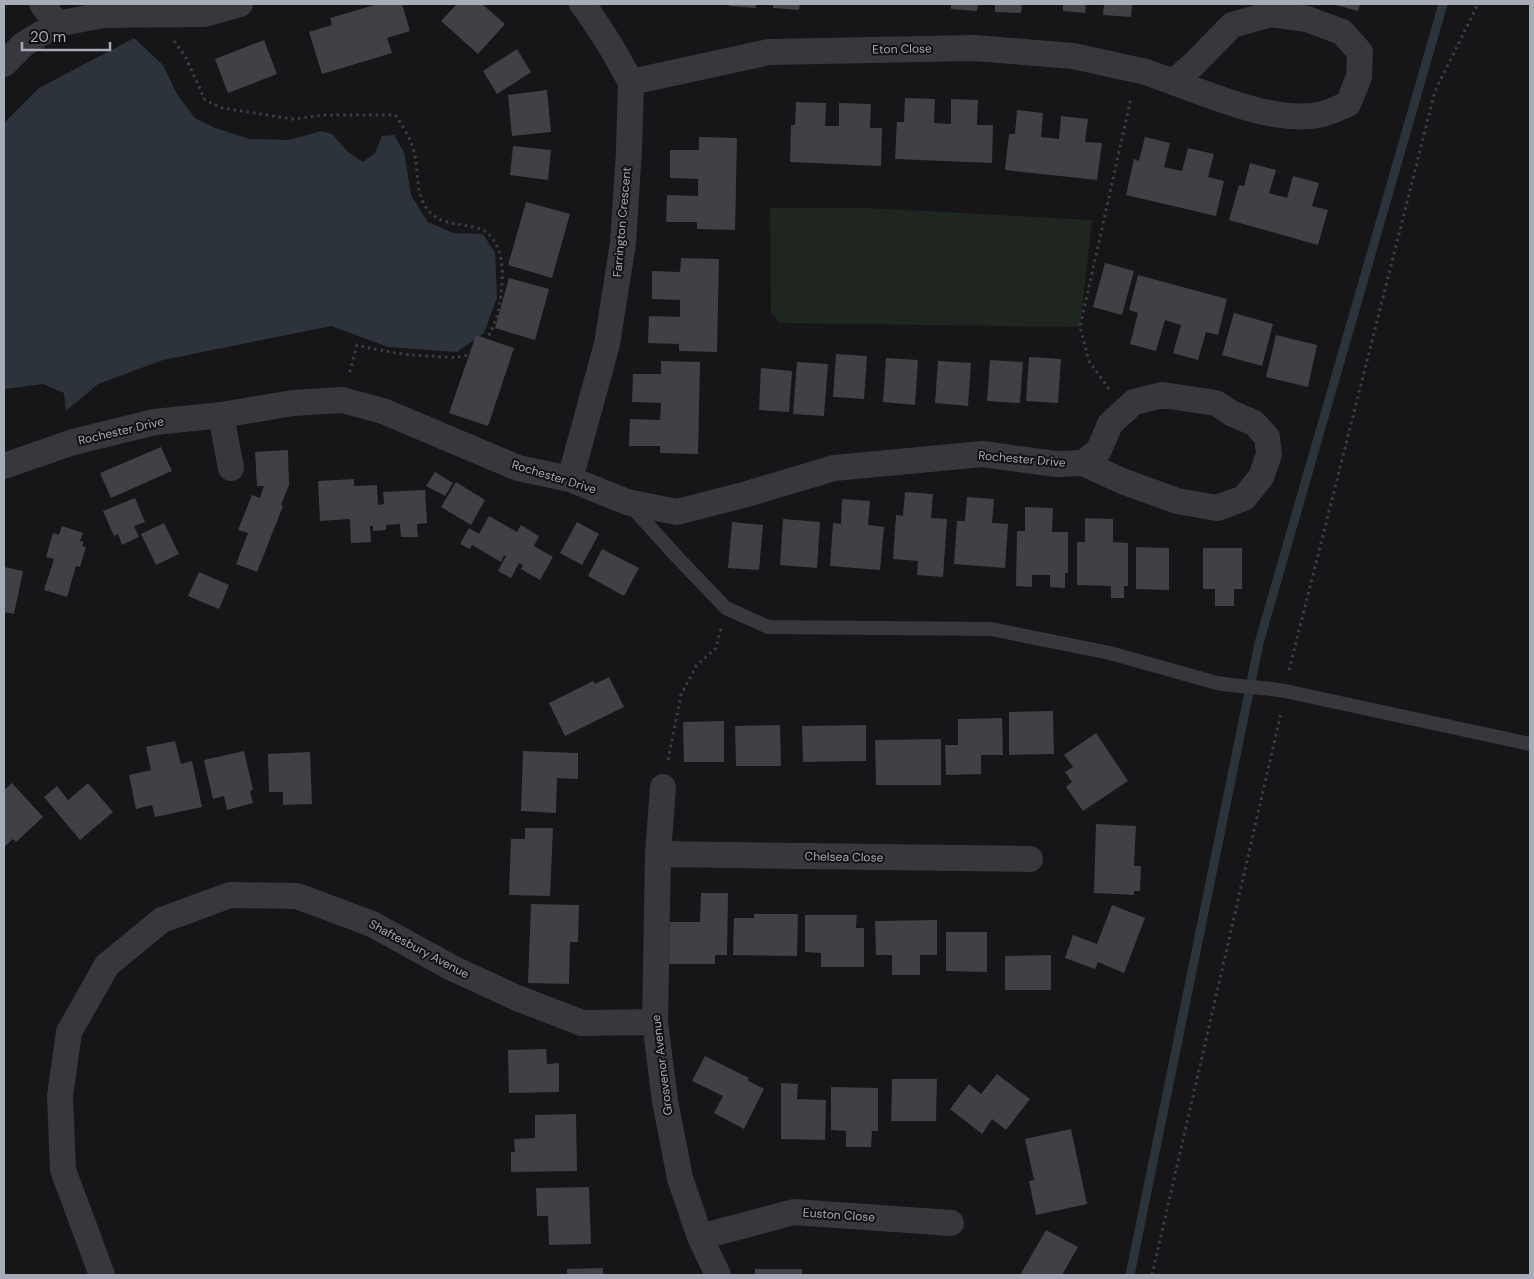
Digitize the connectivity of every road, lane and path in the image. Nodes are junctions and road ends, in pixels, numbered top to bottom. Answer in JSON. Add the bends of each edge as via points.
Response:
{"nodes":[{"id":1,"x":240,"y":4,"type":"edge"},
{"id":2,"x":582,"y":4,"type":"edge"},
{"id":3,"x":1478,"y":4,"type":"edge"},
{"id":4,"x":49,"y":14,"type":"edge"},
{"id":5,"x":155,"y":14,"type":"junction"},
{"id":6,"x":4,"y":64,"type":"edge"},
{"id":7,"x":1138,"y":71,"type":"junction"},
{"id":8,"x":630,"y":82,"type":"junction"},
{"id":9,"x":1173,"y":82,"type":"junction"},
{"id":10,"x":342,"y":400,"type":"junction"},
{"id":11,"x":1125,"y":411,"type":"junction"},
{"id":12,"x":220,"y":415,"type":"junction"},
{"id":13,"x":1083,"y":463,"type":"junction"},
{"id":14,"x":4,"y":466,"type":"edge"},
{"id":15,"x":231,"y":468,"type":"dead end"},
{"id":16,"x":570,"y":479,"type":"junction"},
{"id":17,"x":627,"y":502,"type":"junction"},
{"id":18,"x":726,"y":608,"type":"junction"},
{"id":19,"x":1285,"y":691,"type":"junction"},
{"id":20,"x":1530,"y":744,"type":"edge"},
{"id":21,"x":662,"y":787,"type":"joint"},
{"id":22,"x":658,"y":854,"type":"junction"},
{"id":23,"x":1030,"y":859,"type":"dead end"},
{"id":24,"x":655,"y":1022,"type":"junction"},
{"id":25,"x":951,"y":1223,"type":"dead end"},
{"id":26,"x":700,"y":1237,"type":"junction"},
{"id":27,"x":102,"y":1275,"type":"edge"},
{"id":28,"x":718,"y":1275,"type":"edge"},
{"id":29,"x":1152,"y":1275,"type":"edge"}],
"edges":[{"from":1,"to":5,"type":"street","via":[[204,14]]},
{"from":2,"to":8,"type":"street"},
{"from":3,"to":19,"type":"path","via":[[1435,90]]},
{"from":4,"to":5,"type":"street"},
{"from":4,"to":6,"type":"street"},
{"from":5,"to":10,"type":"path","via":[[185,56],[205,100],[222,108],[293,119],[326,115],[395,115],[407,132],[415,154],[421,196],[431,213],[458,226],[486,230],[494,240],[502,259],[502,284],[489,339],[460,357],[389,353],[357,345]]},
{"from":7,"to":8,"type":"street","name":"Eton Close","via":[[1073,56],[964,48],[769,52]]},
{"from":7,"to":9,"type":"street","name":"Eton Close"},
{"from":7,"to":11,"type":"path","via":[[1080,327],[1089,361]]},
{"from":8,"to":16,"type":"street","name":"Farrington Crescent","via":[[623,243],[607,344]]},
{"from":9,"to":9,"type":"street","name":"Eton Close","via":[[1232,25],[1270,14],[1307,19],[1342,32],[1360,52],[1360,76],[1348,104],[1323,114],[1293,117],[1239,105]]},
{"from":10,"to":12,"type":"street","name":"Rochester Drive","via":[[293,403]]},
{"from":10,"to":16,"type":"street","name":"Rochester Drive","via":[[384,411],[518,468]]},
{"from":11,"to":13,"type":"street","name":"Rochester Drive","via":[[1110,424],[1099,450]]},
{"from":11,"to":13,"type":"street","name":"Rochester Drive","via":[[1134,402],[1163,395],[1216,403],[1254,423],[1267,437],[1268,454],[1260,477],[1244,498],[1217,508],[1177,501]]},
{"from":12,"to":14,"type":"street","name":"Rochester Drive","via":[[155,422],[73,442]]},
{"from":12,"to":15,"type":"street"},
{"from":13,"to":17,"type":"street","name":"Rochester Drive","via":[[1056,464],[983,454],[834,468],[677,512]]},
{"from":16,"to":17,"type":"street","name":"Rochester Drive"},
{"from":17,"to":18,"type":"lane"},
{"from":18,"to":19,"type":"lane","via":[[768,627],[991,629],[1110,652],[1218,683]]},
{"from":18,"to":21,"type":"path","via":[[716,648],[696,666],[681,695]]},
{"from":19,"to":20,"type":"lane"},
{"from":19,"to":29,"type":"path"},
{"from":21,"to":22,"type":"street","name":"Grosvenor Avenue"},
{"from":22,"to":23,"type":"street","name":"Chelsea Close"},
{"from":22,"to":24,"type":"street","name":"Grosvenor Avenue"},
{"from":24,"to":26,"type":"street","name":"Grosvenor Avenue","via":[[665,1101],[680,1178]]},
{"from":24,"to":27,"type":"street","name":"Shaftesbury Avenue","via":[[582,1023],[452,968],[372,924],[298,896],[230,894],[162,920],[107,965],[69,1032],[60,1096],[63,1170]]},
{"from":25,"to":26,"type":"street","name":"Euston Close","via":[[794,1212]]},
{"from":26,"to":28,"type":"street","name":"Grosvenor Avenue"}]}
